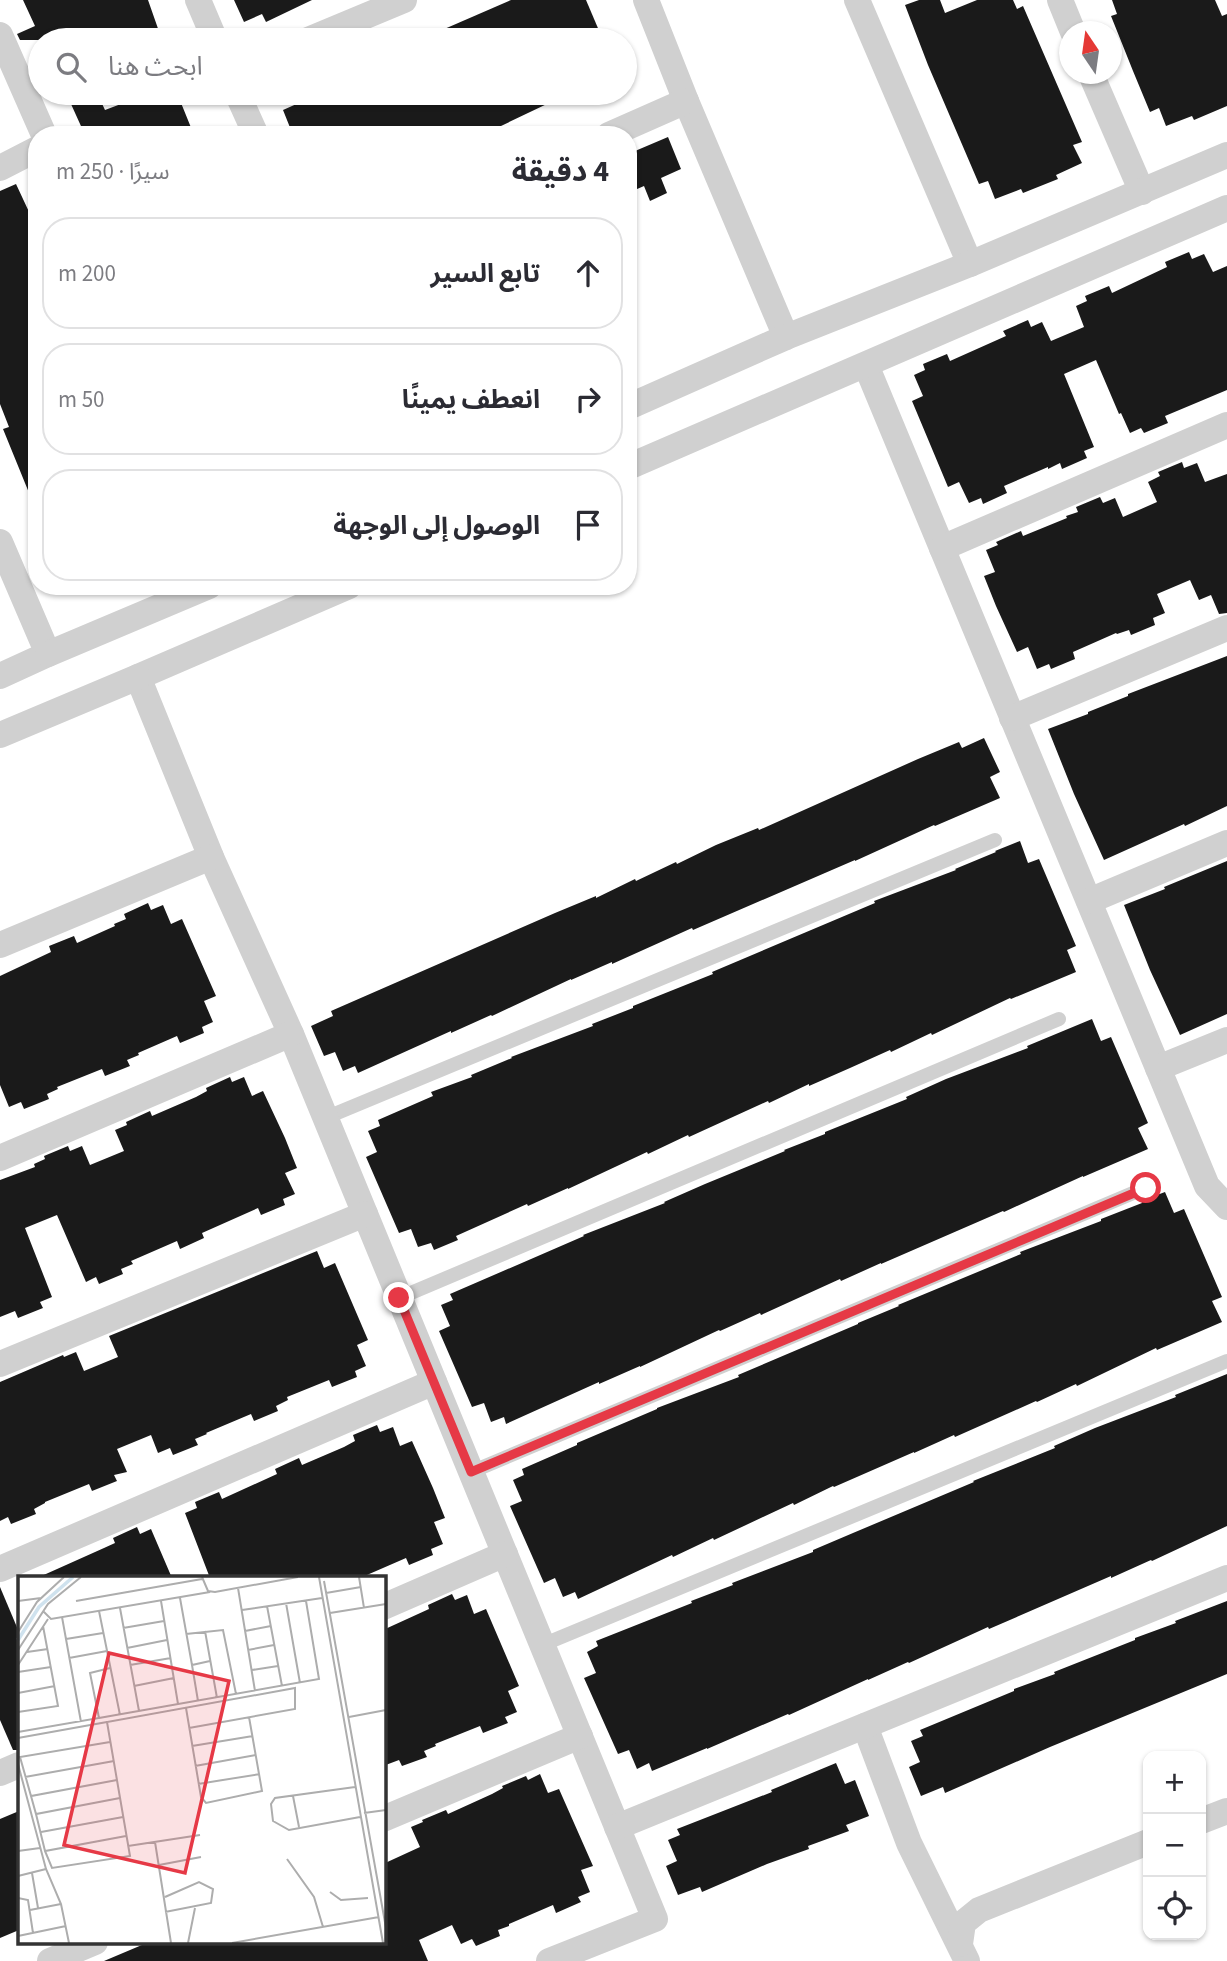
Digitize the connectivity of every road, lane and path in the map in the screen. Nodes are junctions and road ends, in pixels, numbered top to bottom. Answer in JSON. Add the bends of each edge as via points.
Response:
{"nodes":[{"id":1,"x":198,"y":0,"type":"edge"},
{"id":2,"x":404,"y":0,"type":"edge"},
{"id":3,"x":646,"y":0,"type":"edge"},
{"id":4,"x":857,"y":0,"type":"edge"},
{"id":5,"x":1060,"y":0,"type":"edge"},
{"id":6,"x":1069,"y":21,"type":"edge"},
{"id":7,"x":210,"y":28,"type":"edge"},
{"id":8,"x":337,"y":28,"type":"edge"},
{"id":9,"x":0,"y":35,"type":"edge"},
{"id":10,"x":1095,"y":84,"type":"edge"},
{"id":11,"x":28,"y":99,"type":"edge"},
{"id":12,"x":686,"y":100,"type":"junction"},
{"id":13,"x":31,"y":105,"type":"edge"},
{"id":14,"x":242,"y":105,"type":"edge"},
{"id":15,"x":40,"y":126,"type":"edge"},
{"id":16,"x":252,"y":126,"type":"edge"},
{"id":17,"x":629,"y":126,"type":"edge"},
{"id":18,"x":28,"y":154,"type":"edge"},
{"id":19,"x":1227,"y":155,"type":"edge"},
{"id":20,"x":0,"y":168,"type":"edge"},
{"id":21,"x":1142,"y":192,"type":"junction"},
{"id":22,"x":1227,"y":208,"type":"edge"},
{"id":23,"x":970,"y":264,"type":"junction"},
{"id":24,"x":786,"y":337,"type":"junction"},
{"id":25,"x":866,"y":365,"type":"junction"},
{"id":26,"x":637,"y":403,"type":"edge"},
{"id":27,"x":1227,"y":425,"type":"edge"},
{"id":28,"x":637,"y":463,"type":"edge"},
{"id":29,"x":0,"y":542,"type":"edge"},
{"id":30,"x":942,"y":548,"type":"junction"},
{"id":31,"x":188,"y":595,"type":"edge"},
{"id":32,"x":328,"y":595,"type":"edge"},
{"id":33,"x":1227,"y":628,"type":"edge"},
{"id":34,"x":48,"y":654,"type":"junction"},
{"id":35,"x":0,"y":676,"type":"edge"},
{"id":36,"x":138,"y":677,"type":"junction"},
{"id":37,"x":1013,"y":718,"type":"junction"},
{"id":38,"x":0,"y":735,"type":"edge"},
{"id":39,"x":995,"y":840,"type":"dead end"},
{"id":40,"x":1227,"y":843,"type":"edge"},
{"id":41,"x":211,"y":857,"type":"junction"},
{"id":42,"x":1089,"y":901,"type":"junction"},
{"id":43,"x":0,"y":945,"type":"edge"},
{"id":44,"x":1059,"y":1019,"type":"dead end"},
{"id":45,"x":291,"y":1034,"type":"junction"},
{"id":46,"x":1227,"y":1040,"type":"edge"},
{"id":47,"x":1158,"y":1068,"type":"junction"},
{"id":48,"x":325,"y":1118,"type":"junction"},
{"id":49,"x":0,"y":1158,"type":"edge"},
{"id":50,"x":1146,"y":1188,"type":"dead end"},
{"id":51,"x":1227,"y":1207,"type":"edge"},
{"id":52,"x":365,"y":1214,"type":"junction"},
{"id":53,"x":399,"y":1298,"type":"junction"},
{"id":54,"x":1227,"y":1360,"type":"edge"},
{"id":55,"x":0,"y":1364,"type":"edge"},
{"id":56,"x":434,"y":1382,"type":"junction"},
{"id":57,"x":471,"y":1472,"type":"junction"},
{"id":58,"x":505,"y":1554,"type":"junction"},
{"id":59,"x":0,"y":1569,"type":"edge"},
{"id":60,"x":1227,"y":1578,"type":"edge"},
{"id":61,"x":385,"y":1606,"type":"edge"},
{"id":62,"x":542,"y":1645,"type":"junction"},
{"id":63,"x":865,"y":1726,"type":"junction"},
{"id":64,"x":580,"y":1736,"type":"junction"},
{"id":65,"x":18,"y":1765,"type":"edge"},
{"id":66,"x":0,"y":1773,"type":"edge"},
{"id":67,"x":1227,"y":1811,"type":"edge"},
{"id":68,"x":385,"y":1818,"type":"edge"},
{"id":69,"x":1206,"y":1819,"type":"edge"},
{"id":70,"x":617,"y":1827,"type":"junction"},
{"id":71,"x":1143,"y":1844,"type":"edge"},
{"id":72,"x":90,"y":1944,"type":"edge"},
{"id":73,"x":964,"y":1952,"type":"edge"},
{"id":74,"x":50,"y":1961,"type":"edge"},
{"id":75,"x":549,"y":1961,"type":"edge"}],
"edges":[{"from":1,"to":7,"type":"street"},
{"from":2,"to":8,"type":"street"},
{"from":3,"to":12,"type":"street"},
{"from":4,"to":23,"type":"street"},
{"from":5,"to":6,"type":"street"},
{"from":9,"to":11,"type":"street"},
{"from":10,"to":21,"type":"street"},
{"from":12,"to":17,"type":"street"},
{"from":12,"to":24,"type":"street"},
{"from":13,"to":15,"type":"street"},
{"from":14,"to":16,"type":"street"},
{"from":18,"to":20,"type":"street"},
{"from":19,"to":21,"type":"street"},
{"from":21,"to":23,"type":"street"},
{"from":22,"to":25,"type":"street"},
{"from":23,"to":24,"type":"street"},
{"from":24,"to":26,"type":"street"},
{"from":25,"to":28,"type":"street"},
{"from":25,"to":30,"type":"street"},
{"from":27,"to":30,"type":"street"},
{"from":29,"to":34,"type":"street"},
{"from":30,"to":37,"type":"street"},
{"from":31,"to":34,"type":"street"},
{"from":32,"to":36,"type":"street"},
{"from":33,"to":37,"type":"street"},
{"from":34,"to":35,"type":"street"},
{"from":36,"to":38,"type":"street"},
{"from":36,"to":41,"type":"street"},
{"from":37,"to":42,"type":"street"},
{"from":39,"to":48,"type":"lane"},
{"from":40,"to":42,"type":"street"},
{"from":41,"to":43,"type":"street"},
{"from":41,"to":45,"type":"street"},
{"from":42,"to":47,"type":"street"},
{"from":44,"to":53,"type":"lane"},
{"from":45,"to":48,"type":"street"},
{"from":45,"to":49,"type":"street"},
{"from":46,"to":47,"type":"street"},
{"from":47,"to":51,"type":"street","via":[[1207,1186]]},
{"from":48,"to":52,"type":"street"},
{"from":50,"to":57,"type":"lane"},
{"from":52,"to":53,"type":"street"},
{"from":52,"to":55,"type":"street"},
{"from":53,"to":56,"type":"street"},
{"from":54,"to":62,"type":"lane"},
{"from":56,"to":57,"type":"street"},
{"from":56,"to":59,"type":"street"},
{"from":57,"to":58,"type":"street"},
{"from":58,"to":61,"type":"street"},
{"from":58,"to":62,"type":"street"},
{"from":60,"to":63,"type":"street"},
{"from":62,"to":64,"type":"street"},
{"from":63,"to":70,"type":"street"},
{"from":63,"to":73,"type":"street","via":[[909,1843]]},
{"from":64,"to":68,"type":"street"},
{"from":64,"to":70,"type":"street"},
{"from":65,"to":66,"type":"street"},
{"from":67,"to":69,"type":"street"},
{"from":70,"to":75,"type":"street","via":[[655,1919]]},
{"from":71,"to":73,"type":"street","via":[[979,1910],[963,1923]]},
{"from":72,"to":74,"type":"street"}]}
